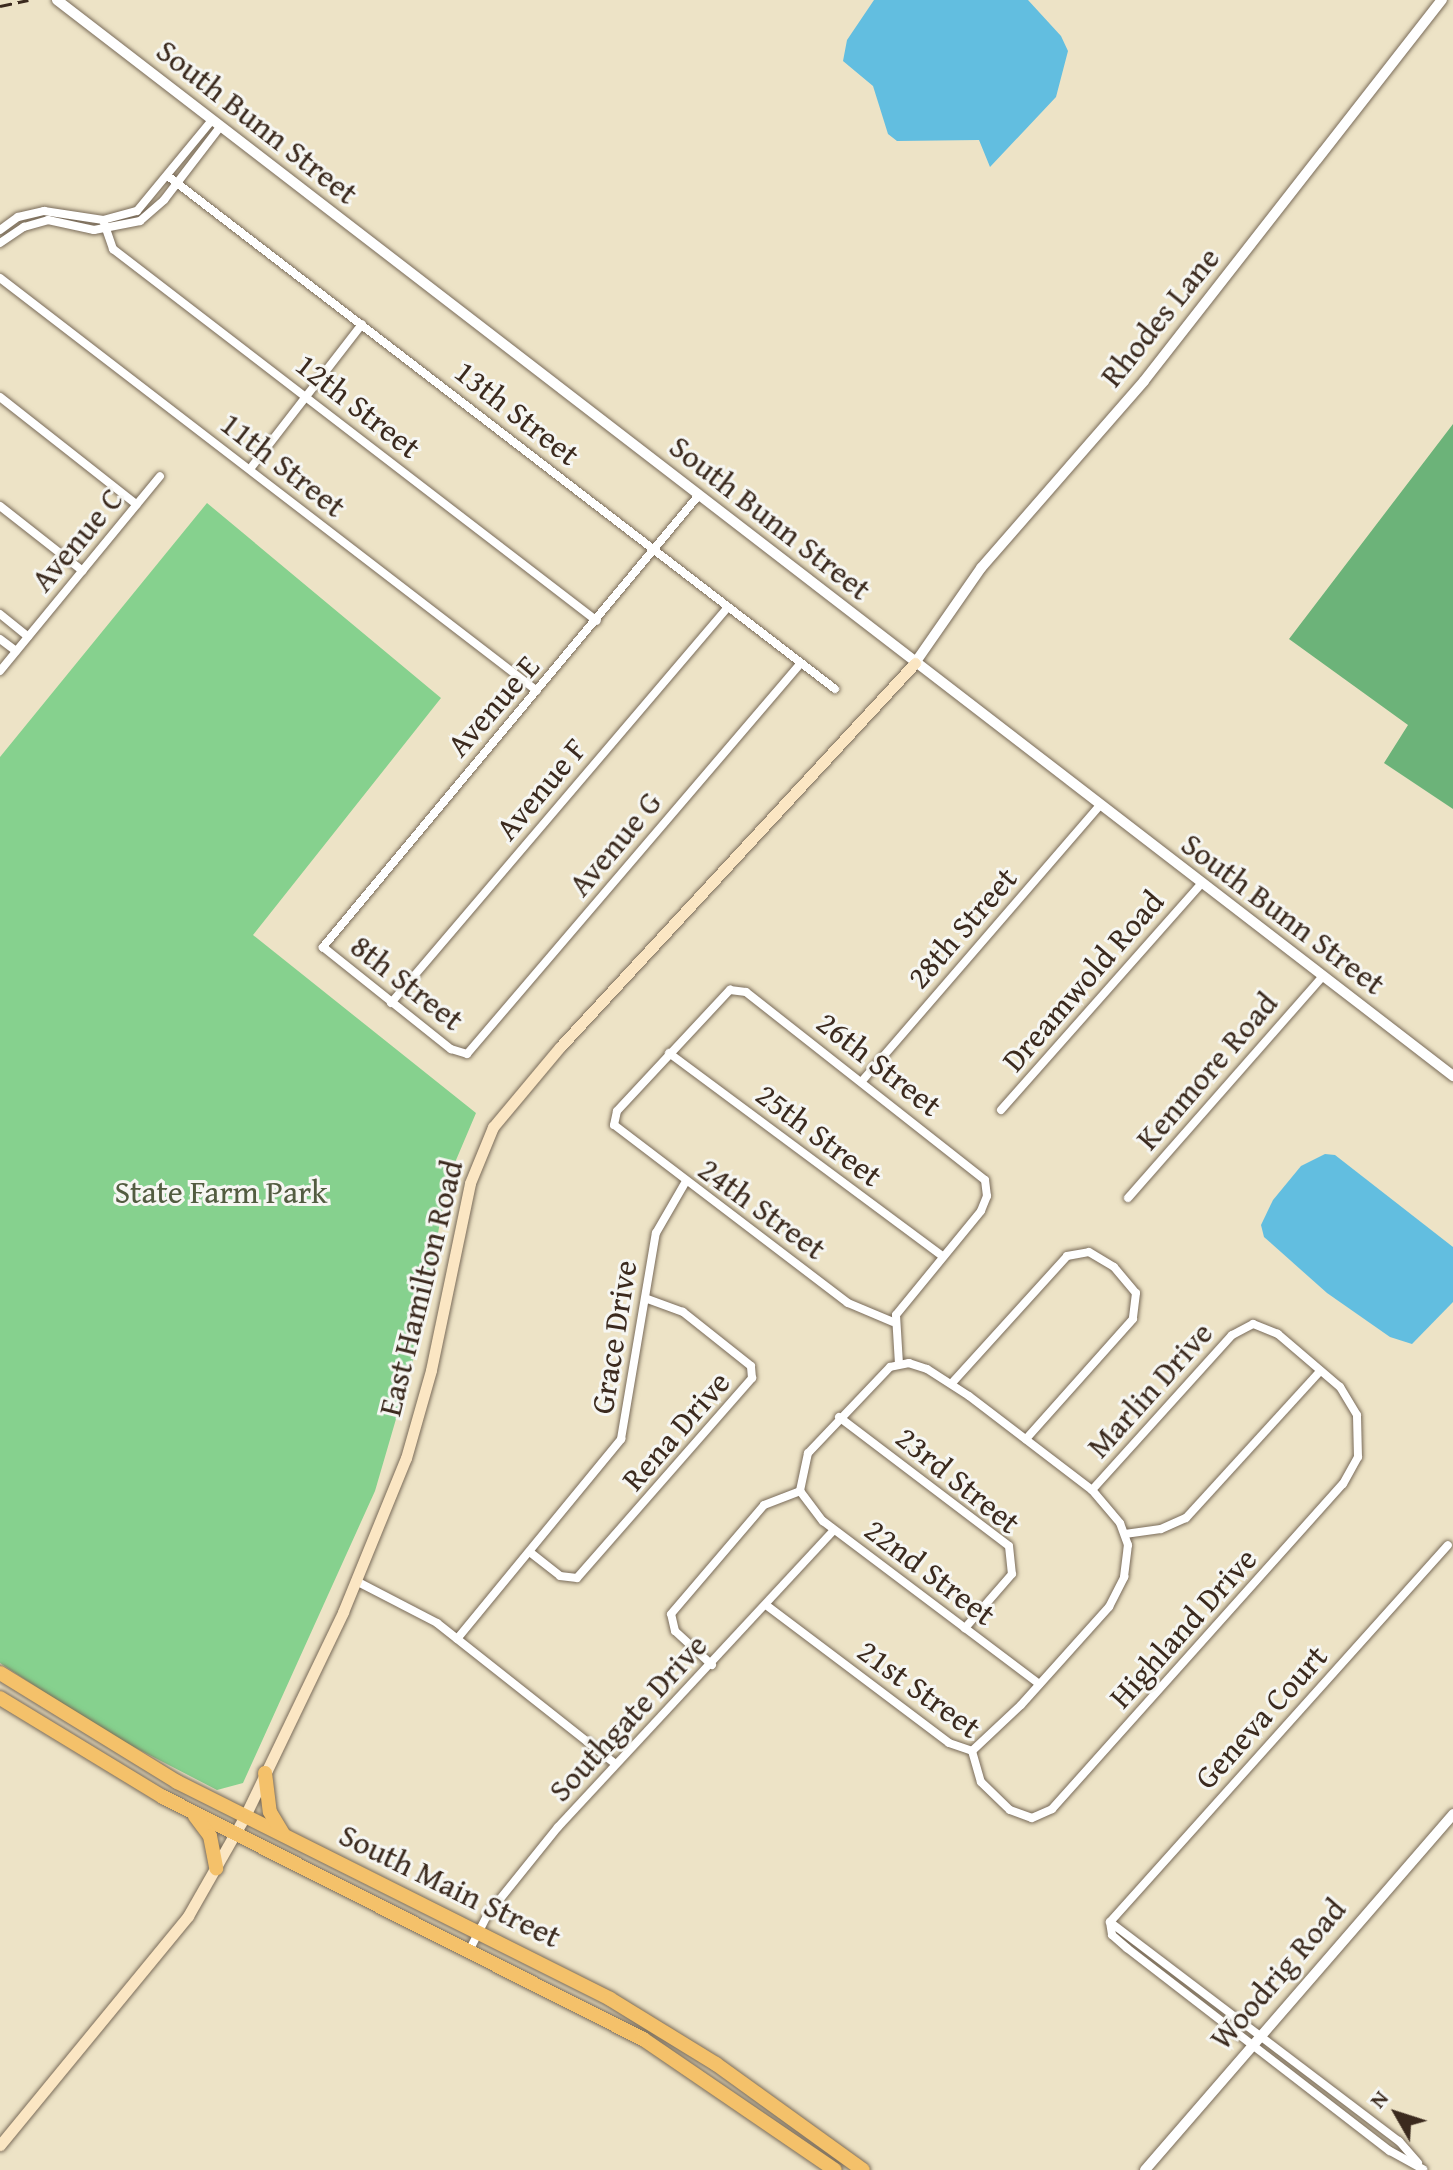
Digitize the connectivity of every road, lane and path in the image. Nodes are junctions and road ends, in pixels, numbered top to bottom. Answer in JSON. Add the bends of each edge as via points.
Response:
{"nodes":[{"id":1,"x":57,"y":0,"type":"edge"},
{"id":2,"x":1442,"y":0,"type":"edge"},
{"id":3,"x":216,"y":124,"type":"junction"},
{"id":4,"x":172,"y":179,"type":"junction"},
{"id":5,"x":103,"y":225,"type":"junction"},
{"id":6,"x":0,"y":230,"type":"edge"},
{"id":7,"x":0,"y":243,"type":"edge"},
{"id":8,"x":0,"y":278,"type":"edge"},
{"id":9,"x":362,"y":324,"type":"junction"},
{"id":10,"x":0,"y":397,"type":"edge"},
{"id":11,"x":306,"y":397,"type":"junction"},
{"id":12,"x":250,"y":469,"type":"junction"},
{"id":13,"x":160,"y":476,"type":"dead end"},
{"id":14,"x":698,"y":496,"type":"junction"},
{"id":15,"x":137,"y":505,"type":"junction"},
{"id":16,"x":0,"y":506,"type":"edge"},
{"id":17,"x":657,"y":551,"type":"junction"},
{"id":18,"x":83,"y":571,"type":"junction"},
{"id":19,"x":728,"y":607,"type":"junction"},
{"id":20,"x":0,"y":614,"type":"edge"},
{"id":21,"x":597,"y":621,"type":"junction"},
{"id":22,"x":28,"y":637,"type":"junction"},
{"id":23,"x":0,"y":639,"type":"edge"},
{"id":24,"x":16,"y":651,"type":"junction"},
{"id":25,"x":801,"y":663,"type":"junction"},
{"id":26,"x":915,"y":663,"type":"junction"},
{"id":27,"x":0,"y":671,"type":"edge"},
{"id":28,"x":835,"y":689,"type":"dead end"},
{"id":29,"x":537,"y":691,"type":"junction"},
{"id":30,"x":1099,"y":806,"type":"junction"},
{"id":31,"x":1201,"y":884,"type":"junction"},
{"id":32,"x":323,"y":946,"type":"joint"},
{"id":33,"x":1323,"y":976,"type":"junction"},
{"id":34,"x":391,"y":1003,"type":"junction"},
{"id":35,"x":669,"y":1053,"type":"junction"},
{"id":36,"x":464,"y":1055,"type":"joint"},
{"id":37,"x":1453,"y":1076,"type":"edge"},
{"id":38,"x":862,"y":1081,"type":"junction"},
{"id":39,"x":1001,"y":1110,"type":"dead end"},
{"id":40,"x":685,"y":1183,"type":"junction"},
{"id":41,"x":1128,"y":1198,"type":"dead end"},
{"id":42,"x":941,"y":1255,"type":"junction"},
{"id":43,"x":645,"y":1298,"type":"junction"},
{"id":44,"x":893,"y":1322,"type":"junction"},
{"id":45,"x":899,"y":1364,"type":"junction"},
{"id":46,"x":1320,"y":1371,"type":"junction"},
{"id":47,"x":952,"y":1383,"type":"junction"},
{"id":48,"x":839,"y":1417,"type":"junction"},
{"id":49,"x":1026,"y":1439,"type":"junction"},
{"id":50,"x":1358,"y":1457,"type":"joint"},
{"id":51,"x":1092,"y":1490,"type":"junction"},
{"id":52,"x":800,"y":1491,"type":"junction"},
{"id":53,"x":834,"y":1530,"type":"junction"},
{"id":54,"x":1125,"y":1534,"type":"junction"},
{"id":55,"x":1448,"y":1545,"type":"dead end"},
{"id":56,"x":531,"y":1553,"type":"junction"},
{"id":57,"x":358,"y":1582,"type":"junction"},
{"id":58,"x":766,"y":1605,"type":"junction"},
{"id":59,"x":965,"y":1628,"type":"junction"},
{"id":60,"x":457,"y":1639,"type":"junction"},
{"id":61,"x":712,"y":1665,"type":"junction"},
{"id":62,"x":0,"y":1673,"type":"edge"},
{"id":63,"x":1039,"y":1684,"type":"junction"},
{"id":64,"x":0,"y":1698,"type":"edge"},
{"id":65,"x":972,"y":1751,"type":"junction"},
{"id":66,"x":614,"y":1763,"type":"junction"},
{"id":67,"x":265,"y":1773,"type":"junction"},
{"id":68,"x":192,"y":1812,"type":"junction"},
{"id":69,"x":1453,"y":1814,"type":"edge"},
{"id":70,"x":245,"y":1816,"type":"junction"},
{"id":71,"x":1032,"y":1818,"type":"joint"},
{"id":72,"x":235,"y":1833,"type":"junction"},
{"id":73,"x":283,"y":1834,"type":"junction"},
{"id":74,"x":216,"y":1868,"type":"junction"},
{"id":75,"x":479,"y":1931,"type":"junction"},
{"id":76,"x":470,"y":1949,"type":"junction"},
{"id":77,"x":1255,"y":2040,"type":"junction"},
{"id":78,"x":1345,"y":2101,"type":"junction"},
{"id":79,"x":1338,"y":2111,"type":"junction"},
{"id":80,"x":0,"y":2145,"type":"edge"},
{"id":81,"x":1424,"y":2169,"type":"edge"},
{"id":82,"x":835,"y":2170,"type":"edge"},
{"id":83,"x":863,"y":2170,"type":"edge"},
{"id":84,"x":1145,"y":2170,"type":"edge"}],
"edges":[{"from":1,"to":3,"type":"street","name":"South Bunn Street"},
{"from":2,"to":26,"type":"street","name":"Rhodes Lane","via":[[1212,294],[981,568]]},
{"from":3,"to":4,"type":"street"},
{"from":3,"to":14,"type":"street","name":"South Bunn Street"},
{"from":4,"to":5,"type":"street","via":[[137,211]]},
{"from":4,"to":9,"type":"street","name":"13th Street"},
{"from":5,"to":6,"type":"street","via":[[44,211],[18,217]]},
{"from":5,"to":7,"type":"street","via":[[48,220],[24,227]]},
{"from":5,"to":11,"type":"street","name":"12th Street","via":[[113,249]]},
{"from":8,"to":12,"type":"street","name":"11th Street"},
{"from":9,"to":11,"type":"street"},
{"from":9,"to":17,"type":"street","name":"13th Street"},
{"from":10,"to":15,"type":"street"},
{"from":11,"to":12,"type":"street"},
{"from":11,"to":21,"type":"street","name":"12th Street"},
{"from":12,"to":29,"type":"street","name":"11th Street"},
{"from":13,"to":15,"type":"street","name":"Avenue C"},
{"from":14,"to":17,"type":"street","name":"Avenue E"},
{"from":14,"to":26,"type":"street","name":"South Bunn Street"},
{"from":15,"to":18,"type":"street","name":"Avenue C"},
{"from":16,"to":18,"type":"street"},
{"from":17,"to":19,"type":"street","name":"13th Street"},
{"from":17,"to":21,"type":"street","name":"Avenue E"},
{"from":18,"to":22,"type":"street","name":"Avenue C"},
{"from":19,"to":25,"type":"street","name":"13th Street"},
{"from":19,"to":34,"type":"street","name":"Avenue F"},
{"from":20,"to":22,"type":"street"},
{"from":21,"to":29,"type":"street","name":"Avenue E"},
{"from":22,"to":24,"type":"street","name":"Avenue C"},
{"from":23,"to":24,"type":"street"},
{"from":24,"to":27,"type":"street","name":"Avenue C"},
{"from":25,"to":28,"type":"street","name":"13th Street"},
{"from":25,"to":36,"type":"street","name":"Avenue G"},
{"from":26,"to":30,"type":"street","name":"South Bunn Street"},
{"from":26,"to":57,"type":"main road","name":"East Hamilton Road","via":[[560,1047],[493,1127],[470,1183],[417,1423]]},
{"from":29,"to":32,"type":"street","name":"Avenue E"},
{"from":30,"to":31,"type":"street","name":"South Bunn Street"},
{"from":30,"to":38,"type":"street","name":"28th Street"},
{"from":31,"to":33,"type":"street","name":"South Bunn Street"},
{"from":31,"to":39,"type":"street","name":"Dreamwold Road"},
{"from":32,"to":34,"type":"street","name":"8th Street"},
{"from":33,"to":37,"type":"street","name":"South Bunn Street"},
{"from":33,"to":41,"type":"street","name":"Kenmore Road"},
{"from":34,"to":36,"type":"street","name":"8th Street"},
{"from":35,"to":38,"type":"street","name":"26th Street","via":[[733,989],[746,992]]},
{"from":35,"to":40,"type":"street","name":"24th Street","via":[[614,1120],[620,1133]]},
{"from":35,"to":42,"type":"street","name":"25th Street"},
{"from":38,"to":42,"type":"street","name":"26th Street","via":[[971,1165],[987,1187],[981,1211]]},
{"from":40,"to":43,"type":"street","name":"Grace Drive","via":[[661,1218]]},
{"from":40,"to":44,"type":"street","name":"24th Street","via":[[848,1303]]},
{"from":42,"to":44,"type":"street"},
{"from":43,"to":56,"type":"street","name":"Grace Drive","via":[[621,1439],[539,1534]]},
{"from":43,"to":56,"type":"street","name":"Rena Drive","via":[[683,1312],[751,1366],[752,1378],[577,1578],[560,1576]]},
{"from":44,"to":45,"type":"street"},
{"from":45,"to":47,"type":"street","via":[[927,1369]]},
{"from":45,"to":48,"type":"street","via":[[881,1372]]},
{"from":46,"to":50,"type":"street","name":"Marlin Drive","via":[[1354,1407],[1361,1437]]},
{"from":46,"to":51,"type":"street","name":"Marlin Drive","via":[[1270,1328],[1243,1327]]},
{"from":46,"to":54,"type":"street","via":[[1186,1518],[1161,1529]]},
{"from":47,"to":49,"type":"street"},
{"from":47,"to":49,"type":"street","via":[[1060,1262],[1079,1251],[1100,1257],[1134,1288],[1137,1312]]},
{"from":48,"to":52,"type":"street","via":[[804,1459]]},
{"from":48,"to":59,"type":"street","name":"23rd Street","via":[[1009,1546],[1012,1574]]},
{"from":49,"to":51,"type":"street"},
{"from":50,"to":71,"type":"street","name":"Highland Drive","via":[[1343,1484],[1065,1796]]},
{"from":51,"to":54,"type":"street"},
{"from":52,"to":53,"type":"street","name":"22nd Street"},
{"from":52,"to":61,"type":"street","via":[[764,1505],[671,1614],[675,1631]]},
{"from":53,"to":58,"type":"street","name":"Southgate Drive"},
{"from":53,"to":59,"type":"street","name":"22nd Street"},
{"from":54,"to":63,"type":"street","via":[[1128,1564],[1116,1598]]},
{"from":55,"to":77,"type":"street","name":"Geneva Court","via":[[1110,1922],[1117,1940]]},
{"from":56,"to":60,"type":"street","name":"Grace Drive"},
{"from":57,"to":60,"type":"street","via":[[416,1610]]},
{"from":57,"to":67,"type":"main road","name":"East Hamilton Road"},
{"from":58,"to":61,"type":"street","name":"Southgate Drive"},
{"from":58,"to":65,"type":"street","name":"21st Street","via":[[949,1743]]},
{"from":59,"to":63,"type":"street","name":"22nd Street"},
{"from":60,"to":66,"type":"street"},
{"from":61,"to":66,"type":"street","name":"Southgate Drive"},
{"from":62,"to":70,"type":"highway","name":"South Main Street","via":[[136,1759]]},
{"from":63,"to":65,"type":"street"},
{"from":64,"to":68,"type":"highway","name":"South Main Street"},
{"from":65,"to":71,"type":"street","name":"21st Street","via":[[986,1789],[1010,1810]]},
{"from":66,"to":75,"type":"street","name":"Southgate Drive","via":[[520,1873]]},
{"from":67,"to":70,"type":"main road","name":"East Hamilton Road"},
{"from":67,"to":73,"type":"highway","via":[[270,1812]]},
{"from":68,"to":72,"type":"highway","name":"South Main Street"},
{"from":68,"to":74,"type":"highway","via":[[210,1836]]},
{"from":69,"to":77,"type":"street","name":"Woodrig Road"},
{"from":70,"to":72,"type":"main road","name":"East Hamilton Road"},
{"from":70,"to":73,"type":"highway","name":"South Main Street"},
{"from":72,"to":74,"type":"main road","name":"East Hamilton Road"},
{"from":72,"to":76,"type":"highway","name":"South Main Street"},
{"from":73,"to":75,"type":"highway","name":"South Main Street"},
{"from":74,"to":80,"type":"main road","name":"East Hamilton Road","via":[[154,1961]]},
{"from":75,"to":76,"type":"street","name":"Southgate Drive"},
{"from":75,"to":83,"type":"highway","name":"South Main Street","via":[[681,2041]]},
{"from":76,"to":82,"type":"highway","name":"South Main Street","via":[[643,2039]]},
{"from":77,"to":78,"type":"street"},
{"from":77,"to":79,"type":"street"},
{"from":77,"to":84,"type":"street","name":"Woodrig Road"},
{"from":78,"to":79,"type":"street"},
{"from":78,"to":81,"type":"street","via":[[1399,2141]]},
{"from":79,"to":81,"type":"street","via":[[1390,2151]]}]}
